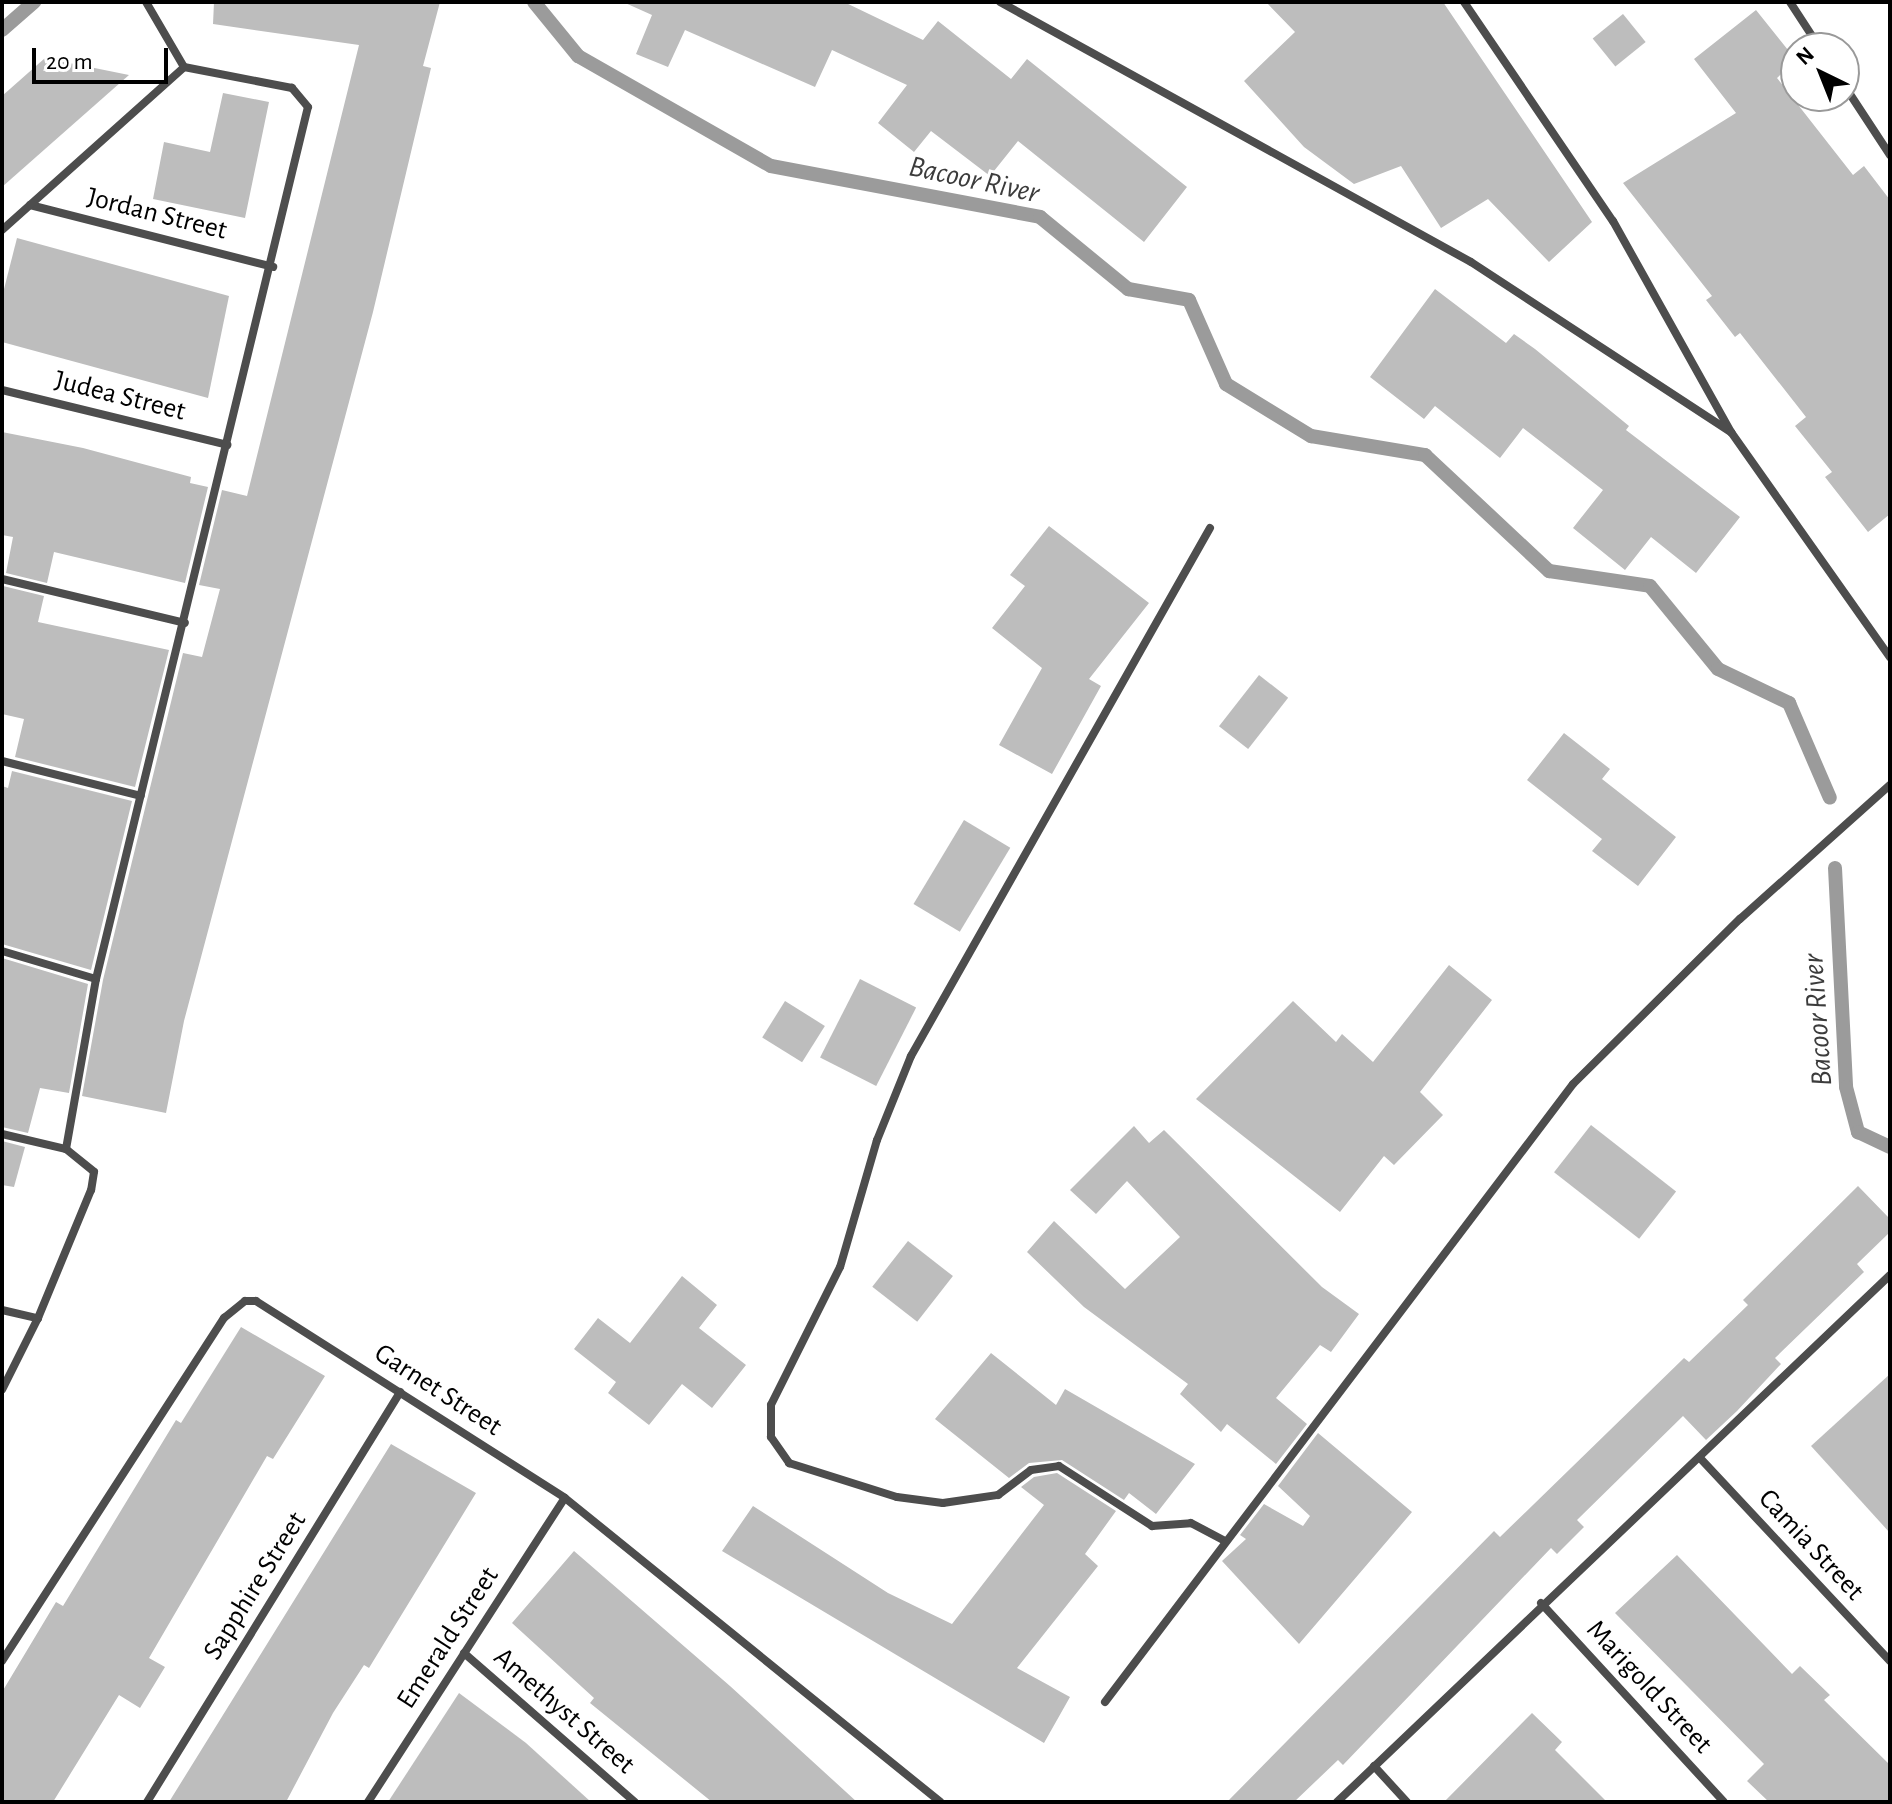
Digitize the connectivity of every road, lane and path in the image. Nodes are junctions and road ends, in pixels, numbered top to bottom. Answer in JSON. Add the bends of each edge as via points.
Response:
{"nodes":[{"id":1,"x":146,"y":2,"type":"edge"},
{"id":2,"x":1000,"y":2,"type":"edge"},
{"id":3,"x":1464,"y":2,"type":"edge"},
{"id":4,"x":1790,"y":2,"type":"edge"},
{"id":5,"x":1810,"y":32,"type":"edge"},
{"id":6,"x":184,"y":67,"type":"junction"},
{"id":7,"x":1860,"y":109,"type":"edge"},
{"id":8,"x":1890,"y":155,"type":"edge"},
{"id":9,"x":30,"y":205,"type":"junction"},
{"id":10,"x":2,"y":230,"type":"edge"},
{"id":11,"x":273,"y":267,"type":"junction"},
{"id":12,"x":2,"y":390,"type":"edge"},
{"id":13,"x":1731,"y":432,"type":"junction"},
{"id":14,"x":227,"y":445,"type":"junction"},
{"id":15,"x":1210,"y":528,"type":"dead end"},
{"id":16,"x":2,"y":579,"type":"edge"},
{"id":17,"x":185,"y":623,"type":"junction"},
{"id":18,"x":1890,"y":657,"type":"edge"},
{"id":19,"x":2,"y":761,"type":"edge"},
{"id":20,"x":1890,"y":785,"type":"edge"},
{"id":21,"x":141,"y":796,"type":"junction"},
{"id":22,"x":2,"y":951,"type":"edge"},
{"id":23,"x":96,"y":979,"type":"junction"},
{"id":24,"x":2,"y":1134,"type":"edge"},
{"id":25,"x":66,"y":1149,"type":"junction"},
{"id":26,"x":1890,"y":1275,"type":"edge"},
{"id":27,"x":2,"y":1310,"type":"edge"},
{"id":28,"x":38,"y":1318,"type":"junction"},
{"id":29,"x":2,"y":1390,"type":"edge"},
{"id":30,"x":400,"y":1392,"type":"junction"},
{"id":31,"x":1700,"y":1458,"type":"junction"},
{"id":32,"x":565,"y":1498,"type":"junction"},
{"id":33,"x":1225,"y":1541,"type":"junction"},
{"id":34,"x":1541,"y":1603,"type":"junction"},
{"id":35,"x":464,"y":1653,"type":"junction"},
{"id":36,"x":2,"y":1661,"type":"edge"},
{"id":37,"x":1890,"y":1661,"type":"edge"},
{"id":38,"x":1105,"y":1702,"type":"dead end"},
{"id":39,"x":1374,"y":1766,"type":"junction"},
{"id":40,"x":147,"y":1802,"type":"edge"},
{"id":41,"x":368,"y":1802,"type":"edge"},
{"id":42,"x":635,"y":1802,"type":"edge"},
{"id":43,"x":940,"y":1802,"type":"edge"},
{"id":44,"x":1337,"y":1802,"type":"edge"},
{"id":45,"x":1407,"y":1802,"type":"edge"},
{"id":46,"x":1724,"y":1802,"type":"edge"}],
"edges":[{"from":1,"to":6,"type":"street"},
{"from":2,"to":13,"type":"street","via":[[1471,262]]},
{"from":3,"to":13,"type":"street","via":[[1613,221]]},
{"from":4,"to":5,"type":"street"},
{"from":6,"to":9,"type":"street"},
{"from":6,"to":11,"type":"street","via":[[292,88],[305,98],[306,115]]},
{"from":7,"to":8,"type":"street"},
{"from":9,"to":10,"type":"street"},
{"from":9,"to":11,"type":"street","name":"Jordan Street"},
{"from":11,"to":14,"type":"street"},
{"from":12,"to":14,"type":"street","name":"Judea Street"},
{"from":13,"to":18,"type":"street"},
{"from":14,"to":17,"type":"street"},
{"from":15,"to":33,"type":"street","via":[[911,1056],[877,1140],[840,1267],[771,1405],[771,1437],[789,1463],[897,1497],[943,1503],[998,1495],[1031,1470],[1059,1466],[1152,1526],[1191,1523]]},
{"from":16,"to":17,"type":"street"},
{"from":17,"to":21,"type":"street"},
{"from":19,"to":21,"type":"street"},
{"from":20,"to":33,"type":"street","via":[[1740,919],[1573,1084]]},
{"from":21,"to":23,"type":"street"},
{"from":22,"to":23,"type":"street"},
{"from":23,"to":25,"type":"street"},
{"from":24,"to":25,"type":"street"},
{"from":25,"to":28,"type":"street","via":[[94,1172]]},
{"from":26,"to":31,"type":"street"},
{"from":27,"to":28,"type":"street"},
{"from":28,"to":29,"type":"street"},
{"from":30,"to":32,"type":"street","name":"Garnet Street"},
{"from":30,"to":36,"type":"street","name":"Garnet Street","via":[[267,1304],[245,1301],[234,1307]]},
{"from":30,"to":40,"type":"street","name":"Sapphire Street"},
{"from":31,"to":34,"type":"street"},
{"from":31,"to":37,"type":"street","name":"Camia Street"},
{"from":32,"to":35,"type":"street","name":"Emerald Street"},
{"from":32,"to":43,"type":"street","name":"Garnet Street"},
{"from":33,"to":38,"type":"street"},
{"from":34,"to":39,"type":"street"},
{"from":34,"to":46,"type":"street","name":"Marigold Street"},
{"from":35,"to":41,"type":"street","name":"Emerald Street"},
{"from":35,"to":42,"type":"street","name":"Amethyst Street"},
{"from":39,"to":44,"type":"street"},
{"from":39,"to":45,"type":"street"}]}
